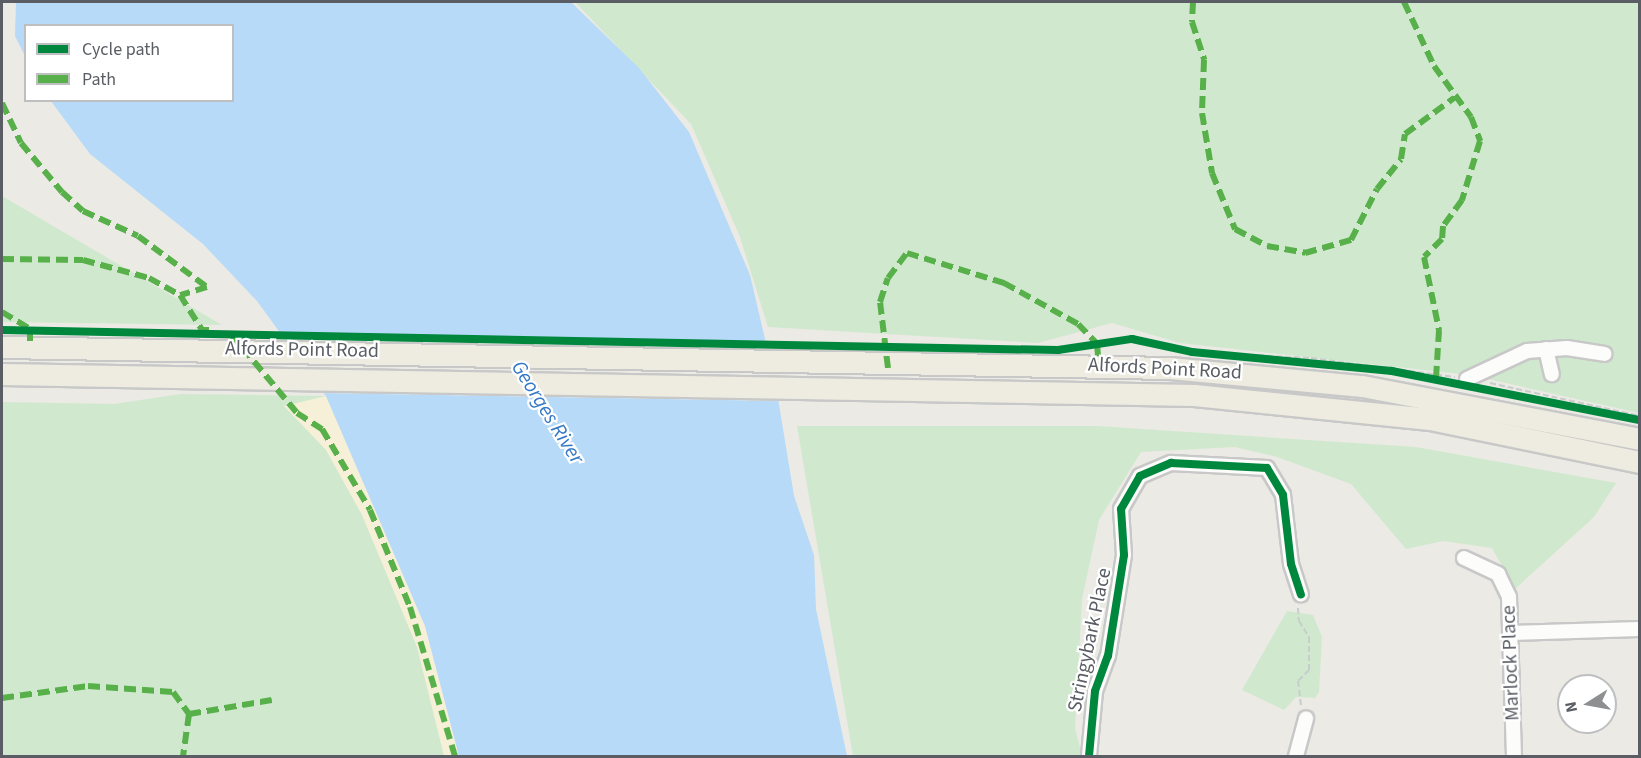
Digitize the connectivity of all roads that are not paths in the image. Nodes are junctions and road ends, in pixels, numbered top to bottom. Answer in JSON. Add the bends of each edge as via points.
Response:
{"nodes":[{"id":1,"x":2,"y":347,"type":"edge"},
{"id":2,"x":1546,"y":349,"type":"junction"},
{"id":3,"x":1605,"y":354,"type":"dead end"},
{"id":4,"x":1099,"y":365,"type":"junction"},
{"id":5,"x":2,"y":374,"type":"edge"},
{"id":6,"x":1552,"y":374,"type":"dead end"},
{"id":7,"x":1469,"y":382,"type":"road end"},
{"id":8,"x":1098,"y":392,"type":"junction"},
{"id":9,"x":1640,"y":439,"type":"edge"},
{"id":10,"x":1640,"y":462,"type":"edge"},
{"id":11,"x":1464,"y":558,"type":"dead end"},
{"id":12,"x":1301,"y":594,"type":"road end"},
{"id":13,"x":1640,"y":629,"type":"edge"},
{"id":14,"x":1510,"y":633,"type":"junction"},
{"id":15,"x":1306,"y":718,"type":"road end"},
{"id":16,"x":1089,"y":756,"type":"edge"},
{"id":17,"x":1296,"y":756,"type":"edge"},
{"id":18,"x":1514,"y":756,"type":"edge"}],
"edges":[{"from":1,"to":4,"type":"highway","name":"Alfords Point Road"},
{"from":2,"to":3,"type":"street"},
{"from":2,"to":6,"type":"street"},
{"from":2,"to":7,"type":"street","via":[[1506,357]]},
{"from":4,"to":8,"type":"street"},
{"from":4,"to":9,"type":"highway","name":"Alfords Point Road","via":[[1336,382],[1485,405]]},
{"from":5,"to":8,"type":"highway","name":"Alfords Point Road"},
{"from":8,"to":10,"type":"highway","name":"Alfords Point Road","via":[[1241,398],[1384,412]]},
{"from":11,"to":14,"type":"street","name":"Marlock Place","via":[[1490,568],[1503,582]]},
{"from":12,"to":16,"type":"street","name":"Stringybark Place","via":[[1291,564],[1283,495],[1267,468],[1171,463],[1140,476],[1121,508],[1124,555],[1108,656],[1095,691]]},
{"from":13,"to":14,"type":"street"},
{"from":14,"to":18,"type":"street","name":"Marlock Place"},
{"from":15,"to":17,"type":"street"}]}
